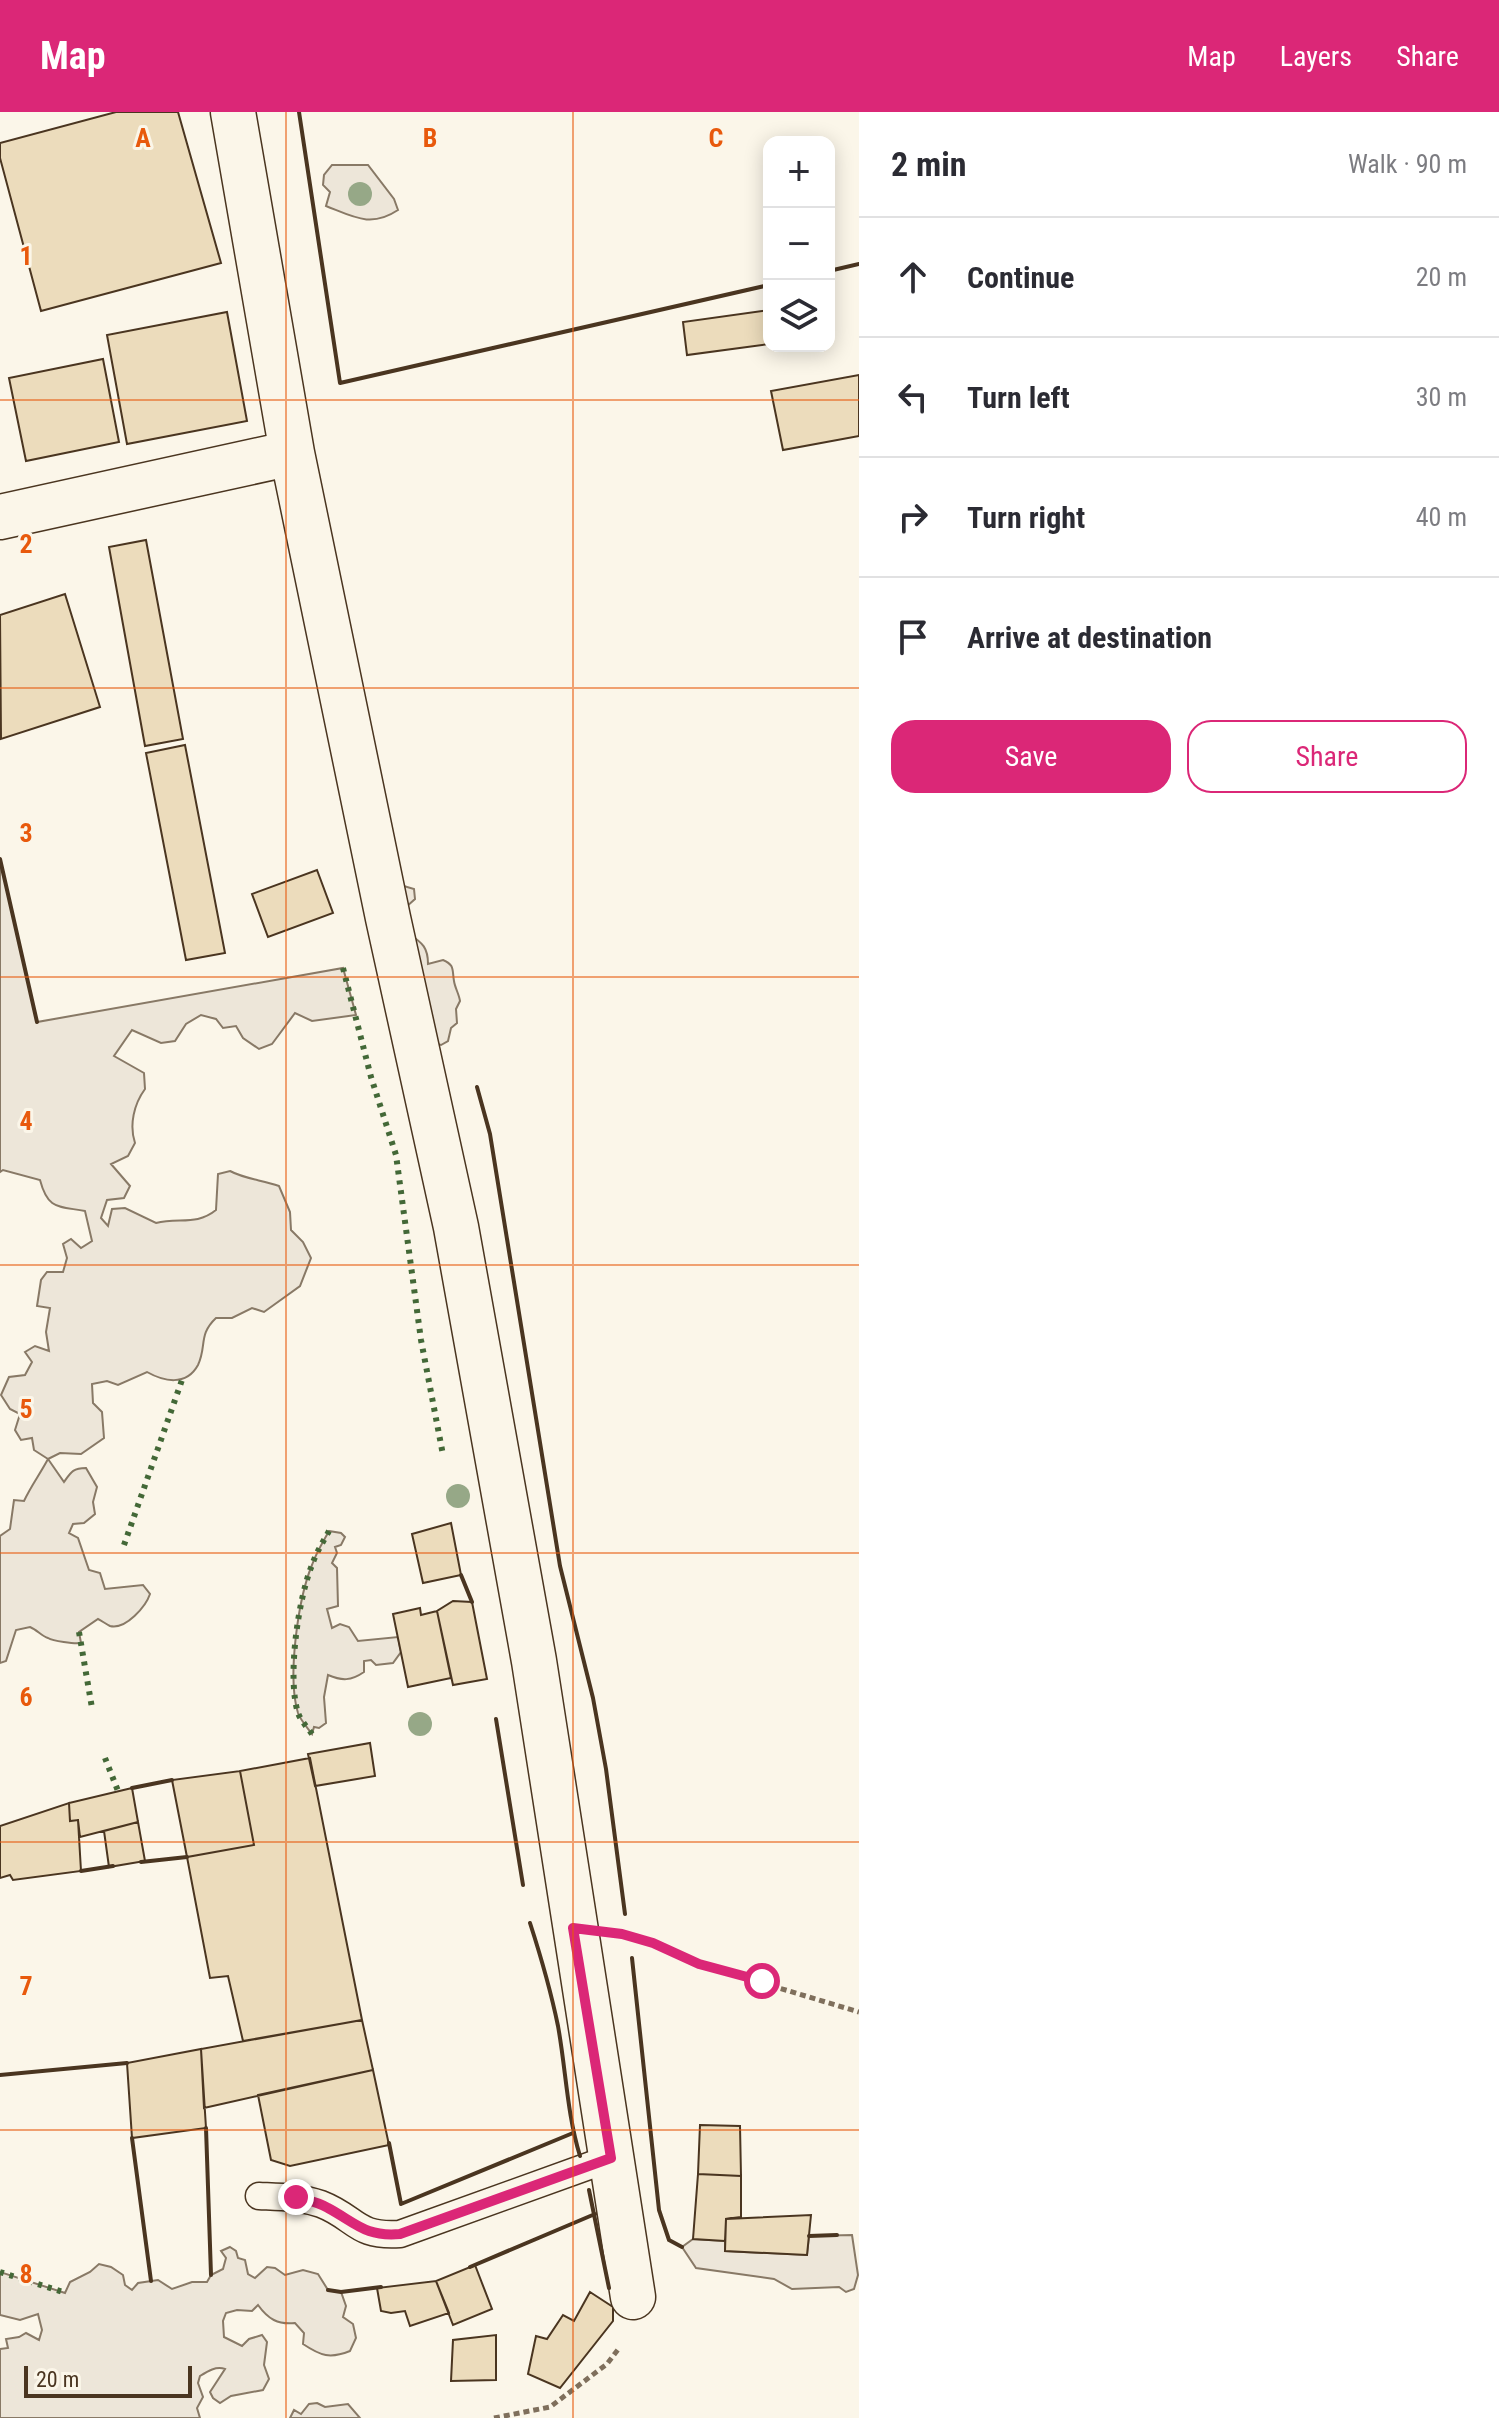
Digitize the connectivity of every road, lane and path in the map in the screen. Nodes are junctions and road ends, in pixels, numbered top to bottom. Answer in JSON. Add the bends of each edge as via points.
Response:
{"nodes":[{"id":1,"x":233,"y":112,"type":"edge"},
{"id":2,"x":292,"y":453,"type":"junction"},
{"id":3,"x":0,"y":517,"type":"edge"},
{"id":4,"x":573,"y":1928,"type":"junction"},
{"id":5,"x":859,"y":2012,"type":"edge"},
{"id":6,"x":611,"y":2158,"type":"junction"},
{"id":7,"x":259,"y":2196,"type":"dead end"},
{"id":8,"x":633,"y":2297,"type":"joint"},
{"id":9,"x":494,"y":2418,"type":"edge"}],
"edges":[{"from":1,"to":2,"type":"street"},
{"from":2,"to":3,"type":"street"},
{"from":2,"to":4,"type":"street","via":[[456,1227],[534,1661]]},
{"from":4,"to":5,"type":"path","via":[[653,1943],[699,1964]]},
{"from":4,"to":6,"type":"street"},
{"from":6,"to":7,"type":"lane","via":[[400,2234],[363,2231],[324,2205],[296,2197]]},
{"from":6,"to":8,"type":"street"},
{"from":8,"to":9,"type":"path","via":[[629,2336],[607,2364],[550,2407]]}]}
